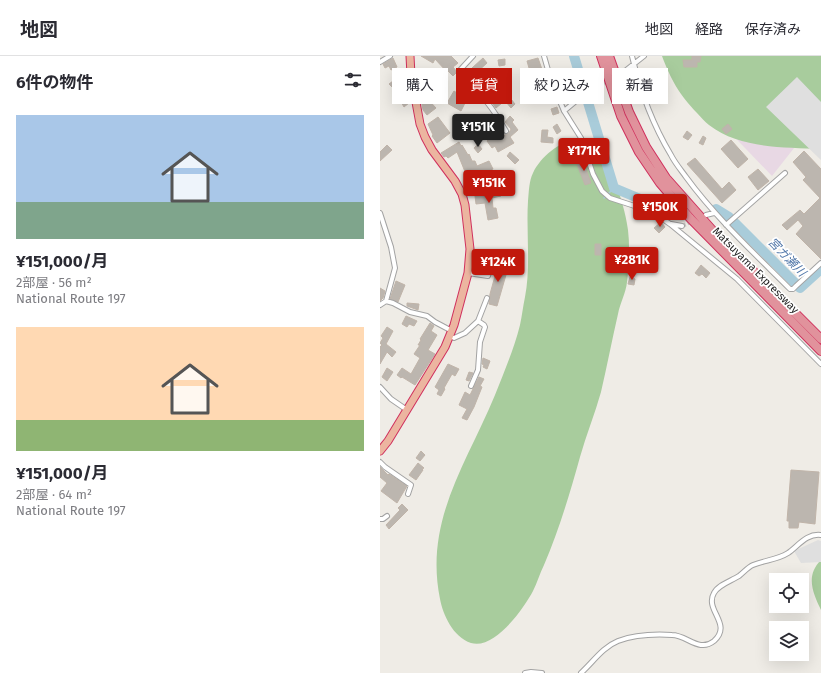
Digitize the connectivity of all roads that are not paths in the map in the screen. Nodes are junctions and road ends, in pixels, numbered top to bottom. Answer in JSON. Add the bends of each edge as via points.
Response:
{"nodes":[{"id":1,"x":390,"y":56,"type":"edge"},
{"id":2,"x":410,"y":56,"type":"edge"},
{"id":3,"x":473,"y":56,"type":"edge"},
{"id":4,"x":544,"y":56,"type":"edge"},
{"id":5,"x":597,"y":56,"type":"edge"},
{"id":6,"x":601,"y":56,"type":"edge"},
{"id":7,"x":609,"y":56,"type":"edge"},
{"id":8,"x":615,"y":56,"type":"edge"},
{"id":9,"x":632,"y":56,"type":"edge"},
{"id":10,"x":644,"y":56,"type":"edge"},
{"id":11,"x":380,"y":62,"type":"edge"},
{"id":12,"x":634,"y":64,"type":"junction"},
{"id":13,"x":629,"y":68,"type":"edge"},
{"id":14,"x":572,"y":104,"type":"edge"},
{"id":15,"x":564,"y":111,"type":"junction"},
{"id":16,"x":621,"y":116,"type":"junction"},
{"id":17,"x":506,"y":130,"type":"dead end"},
{"id":18,"x":640,"y":136,"type":"junction"},
{"id":19,"x":785,"y":173,"type":"dead end"},
{"id":20,"x":380,"y":212,"type":"edge"},
{"id":21,"x":714,"y":213,"type":"junction"},
{"id":22,"x":706,"y":215,"type":"dead end"},
{"id":23,"x":670,"y":224,"type":"junction"},
{"id":24,"x":726,"y":225,"type":"junction"},
{"id":25,"x":682,"y":226,"type":"tunnel mouth"},
{"id":26,"x":494,"y":254,"type":"dead end"},
{"id":27,"x":821,"y":263,"type":"edge"},
{"id":28,"x":468,"y":273,"type":"junction"},
{"id":29,"x":487,"y":298,"type":"dead end"},
{"id":30,"x":386,"y":301,"type":"junction"},
{"id":31,"x":380,"y":305,"type":"edge"},
{"id":32,"x":478,"y":321,"type":"junction"},
{"id":33,"x":451,"y":333,"type":"junction"},
{"id":34,"x":821,"y":338,"type":"edge"},
{"id":35,"x":821,"y":351,"type":"edge"},
{"id":36,"x":821,"y":364,"type":"edge"},
{"id":37,"x":471,"y":386,"type":"dead end"},
{"id":38,"x":380,"y":387,"type":"edge"},
{"id":39,"x":407,"y":410,"type":"junction"},
{"id":40,"x":380,"y":451,"type":"edge"},
{"id":41,"x":380,"y":462,"type":"edge"},
{"id":42,"x":408,"y":494,"type":"dead end"},
{"id":43,"x":387,"y":516,"type":"dead end"},
{"id":44,"x":380,"y":519,"type":"edge"},
{"id":45,"x":821,"y":535,"type":"edge"},
{"id":46,"x":525,"y":673,"type":"edge"},
{"id":47,"x":542,"y":673,"type":"edge"},
{"id":48,"x":581,"y":673,"type":"edge"}],
"edges":[{"from":1,"to":11,"type":"street"},
{"from":2,"to":28,"type":"highway","via":[[420,124],[432,150],[462,194],[470,249]]},
{"from":3,"to":17,"type":"street","via":[[460,70],[461,74],[472,89],[484,99]]},
{"from":4,"to":15,"type":"street"},
{"from":5,"to":16,"type":"highway"},
{"from":6,"to":16,"type":"highway","name":"Matsuyama Expressway"},
{"from":7,"to":18,"type":"highway","name":"Matsuyama Expressway"},
{"from":8,"to":18,"type":"highway"},
{"from":9,"to":12,"type":"street"},
{"from":10,"to":12,"type":"street"},
{"from":12,"to":13,"type":"street"},
{"from":12,"to":21,"type":"street","via":[[656,125],[671,156]]},
{"from":14,"to":15,"type":"street"},
{"from":15,"to":23,"type":"street","via":[[581,138],[593,174],[602,191],[610,198],[653,212]]},
{"from":16,"to":35,"type":"highway","name":"Matsuyama Expressway","via":[[649,168],[672,198]]},
{"from":18,"to":34,"type":"highway","name":"Matsuyama Expressway","via":[[663,174],[691,208]]},
{"from":19,"to":24,"type":"street"},
{"from":20,"to":30,"type":"street","via":[[396,268]]},
{"from":21,"to":22,"type":"street"},
{"from":21,"to":24,"type":"street"},
{"from":23,"to":25,"type":"street"},
{"from":23,"to":36,"type":"street","via":[[737,279]]},
{"from":24,"to":27,"type":"street","via":[[790,289]]},
{"from":26,"to":28,"type":"street","via":[[488,276]]},
{"from":28,"to":33,"type":"highway"},
{"from":29,"to":32,"type":"street"},
{"from":30,"to":31,"type":"street"},
{"from":30,"to":33,"type":"street","via":[[410,312],[427,316]]},
{"from":32,"to":33,"type":"street","via":[[454,338]]},
{"from":32,"to":37,"type":"street","via":[[485,328],[480,342],[478,370]]},
{"from":33,"to":39,"type":"highway"},
{"from":38,"to":39,"type":"street","via":[[391,399]]},
{"from":39,"to":40,"type":"highway"},
{"from":41,"to":42,"type":"street","via":[[411,485]]},
{"from":43,"to":44,"type":"street"},
{"from":45,"to":48,"type":"street","via":[[815,534],[778,558],[752,565],[720,587],[714,593],[712,601],[721,632],[709,645],[699,645],[674,634],[630,638],[610,645]]},
{"from":46,"to":47,"type":"street"}]}
